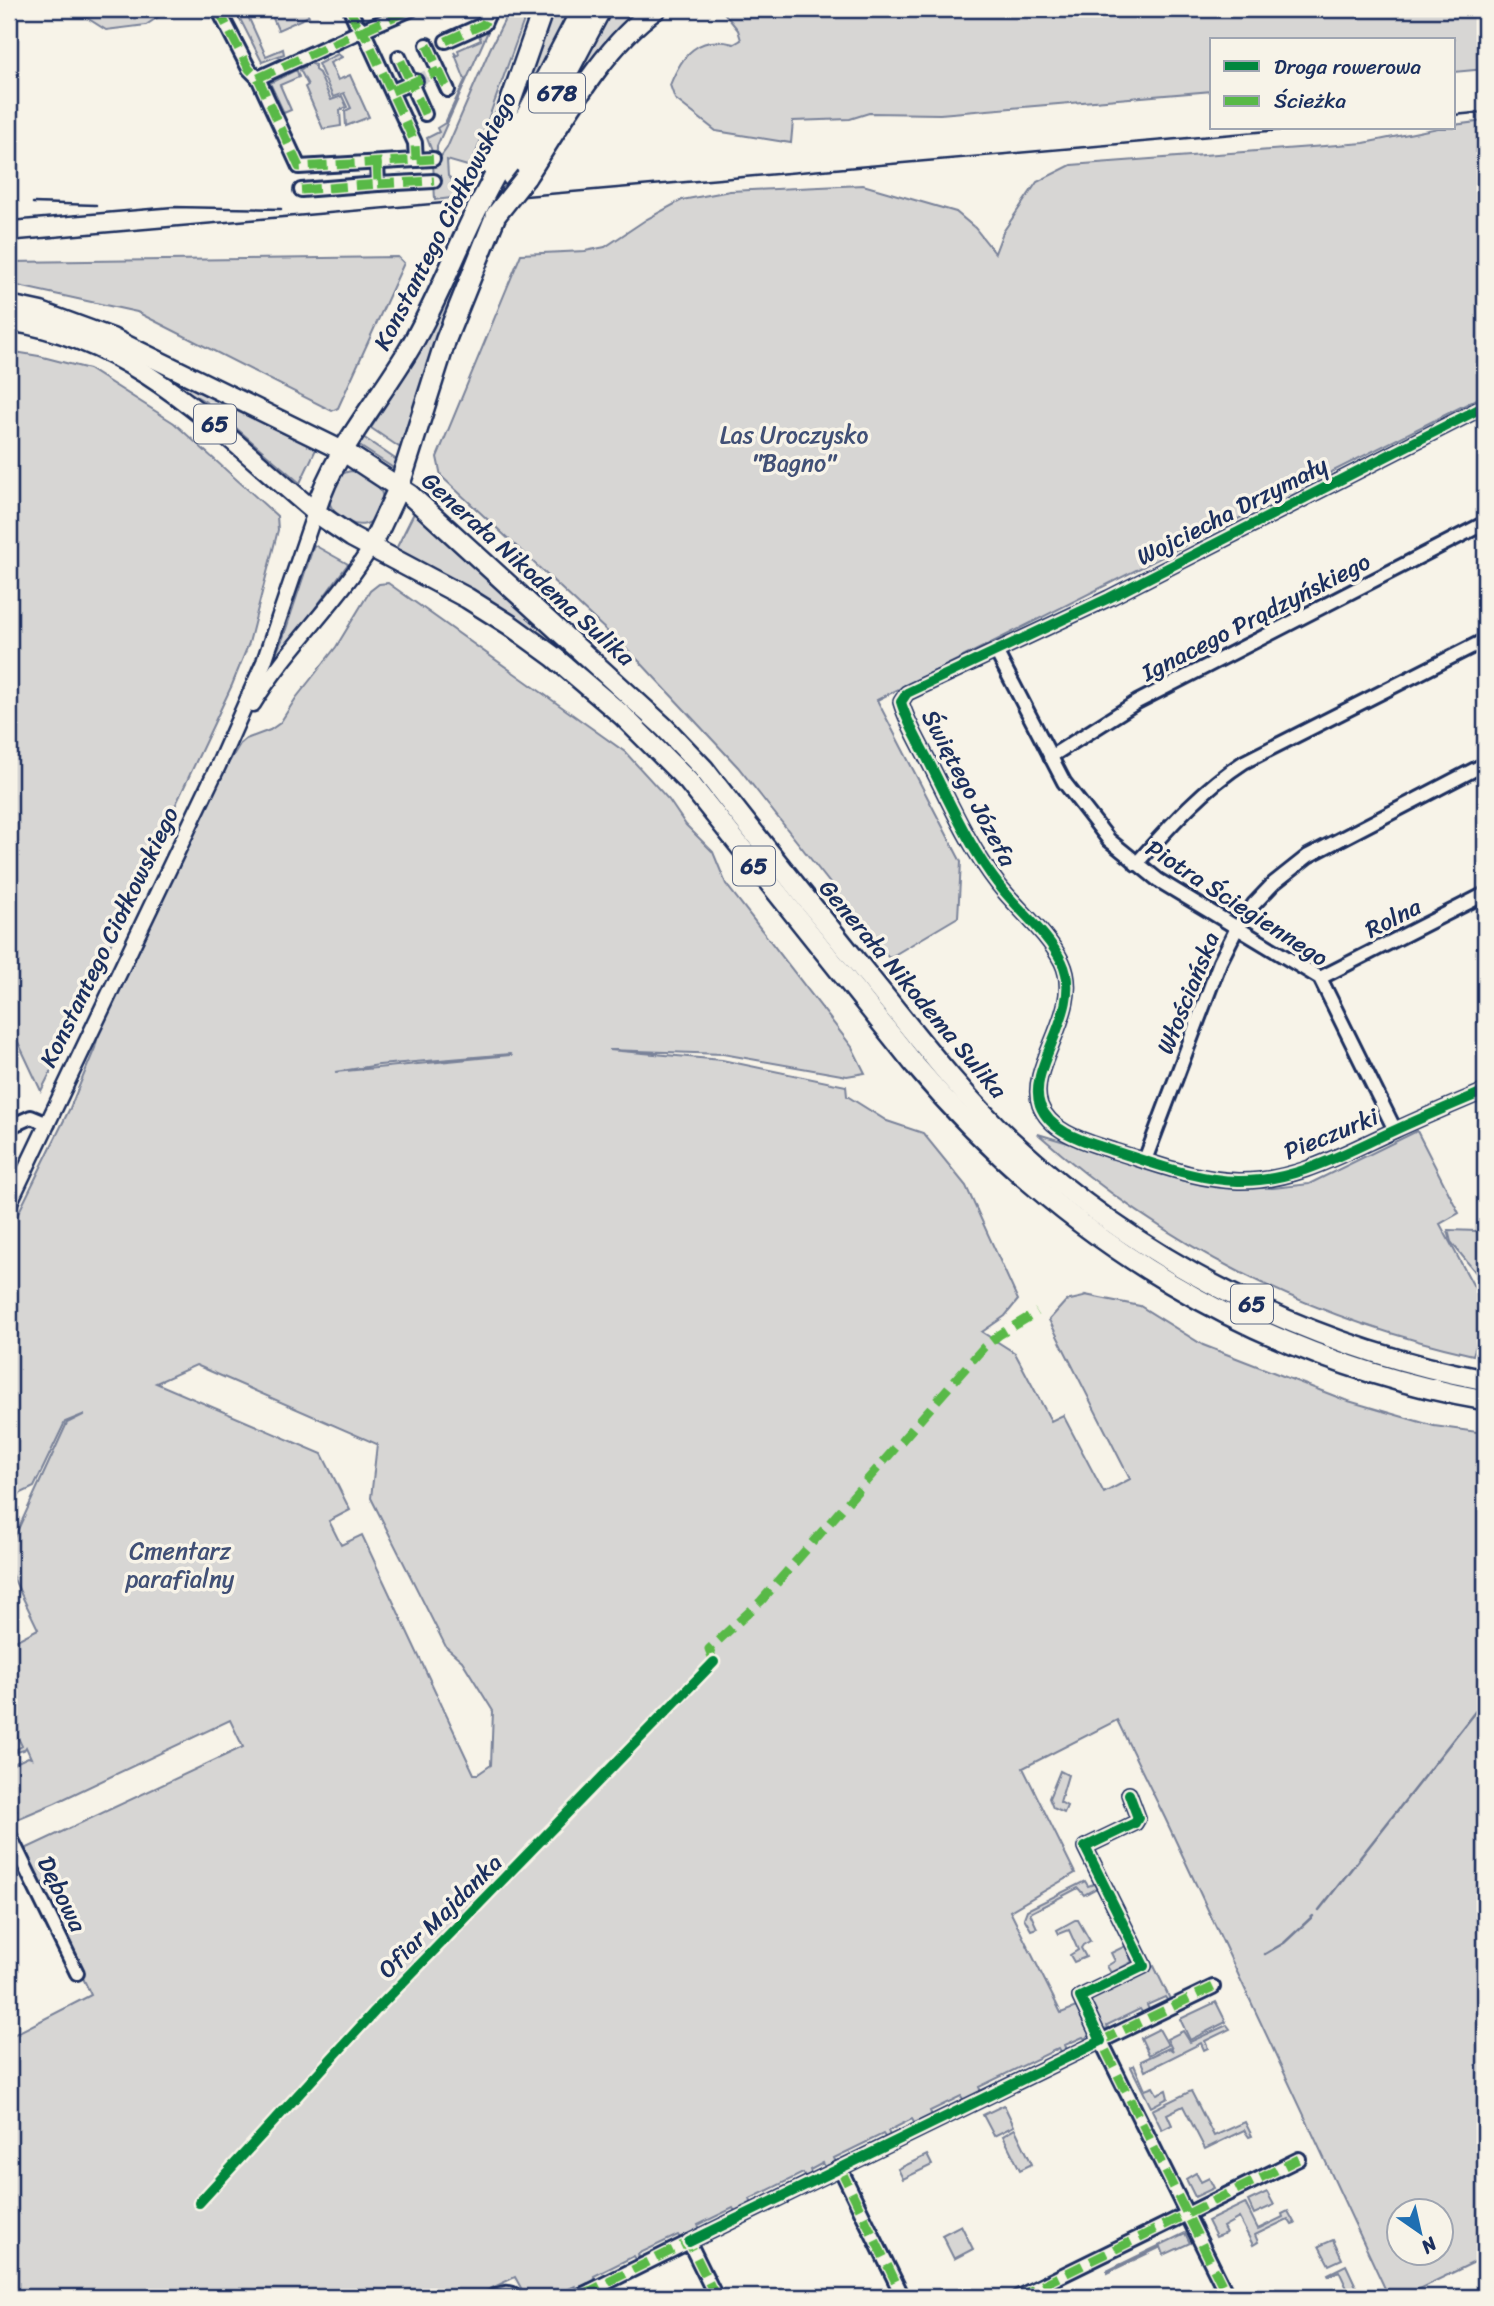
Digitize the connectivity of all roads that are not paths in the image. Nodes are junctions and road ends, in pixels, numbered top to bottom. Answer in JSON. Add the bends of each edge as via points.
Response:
{"nodes":[{"id":1,"x":218,"y":9,"type":"edge"},
{"id":2,"x":350,"y":9,"type":"edge"},
{"id":3,"x":412,"y":9,"type":"edge"},
{"id":4,"x":485,"y":9,"type":"edge"},
{"id":5,"x":542,"y":9,"type":"edge"},
{"id":6,"x":582,"y":9,"type":"edge"},
{"id":7,"x":601,"y":9,"type":"edge"},
{"id":8,"x":656,"y":9,"type":"edge"},
{"id":9,"x":363,"y":30,"type":"junction"},
{"id":10,"x":446,"y":41,"type":"dead end"},
{"id":11,"x":428,"y":45,"type":"dead end"},
{"id":12,"x":399,"y":57,"type":"dead end"},
{"id":13,"x":258,"y":78,"type":"junction"},
{"id":14,"x":414,"y":82,"type":"junction"},
{"id":15,"x":447,"y":90,"type":"dead end"},
{"id":16,"x":391,"y":91,"type":"junction"},
{"id":17,"x":425,"y":114,"type":"dead end"},
{"id":18,"x":433,"y":159,"type":"dead end"},
{"id":19,"x":416,"y":160,"type":"junction"},
{"id":20,"x":377,"y":163,"type":"junction"},
{"id":21,"x":504,"y":177,"type":"junction"},
{"id":22,"x":434,"y":181,"type":"dead end"},
{"id":23,"x":379,"y":184,"type":"junction"},
{"id":24,"x":301,"y":190,"type":"dead end"},
{"id":25,"x":484,"y":217,"type":"junction"},
{"id":26,"x":9,"y":305,"type":"edge"},
{"id":27,"x":9,"y":321,"type":"edge"},
{"id":28,"x":1485,"y":406,"type":"edge"},
{"id":29,"x":343,"y":451,"type":"junction"},
{"id":30,"x":399,"y":487,"type":"junction"},
{"id":31,"x":315,"y":512,"type":"junction"},
{"id":32,"x":1485,"y":523,"type":"edge"},
{"id":33,"x":371,"y":547,"type":"junction"},
{"id":34,"x":1485,"y":640,"type":"edge"},
{"id":35,"x":996,"y":651,"type":"junction"},
{"id":36,"x":1050,"y":757,"type":"junction"},
{"id":37,"x":1485,"y":764,"type":"edge"},
{"id":38,"x":218,"y":766,"type":"junction"},
{"id":39,"x":1136,"y":863,"type":"junction"},
{"id":40,"x":1485,"y":894,"type":"edge"},
{"id":41,"x":1237,"y":928,"type":"junction"},
{"id":42,"x":1320,"y":978,"type":"junction"},
{"id":43,"x":1485,"y":1091,"type":"edge"},
{"id":44,"x":48,"y":1124,"type":"junction"},
{"id":45,"x":9,"y":1127,"type":"edge"},
{"id":46,"x":1395,"y":1130,"type":"junction"},
{"id":47,"x":974,"y":1132,"type":"junction"},
{"id":48,"x":1002,"y":1132,"type":"junction"},
{"id":49,"x":1145,"y":1160,"type":"junction"},
{"id":50,"x":9,"y":1205,"type":"edge"},
{"id":51,"x":1401,"y":1371,"type":"junction"},
{"id":52,"x":1485,"y":1380,"type":"edge"},
{"id":53,"x":1485,"y":1400,"type":"edge"},
{"id":54,"x":1129,"y":1794,"type":"dead end"},
{"id":55,"x":9,"y":1835,"type":"edge"},
{"id":56,"x":77,"y":1973,"type":"dead end"},
{"id":57,"x":1213,"y":1987,"type":"dead end"},
{"id":58,"x":1101,"y":2041,"type":"junction"},
{"id":59,"x":1299,"y":2160,"type":"dead end"},
{"id":60,"x":840,"y":2168,"type":"junction"},
{"id":61,"x":1186,"y":2214,"type":"junction"},
{"id":62,"x":689,"y":2242,"type":"junction"},
{"id":63,"x":592,"y":2294,"type":"edge"},
{"id":64,"x":494,"y":2297,"type":"edge"},
{"id":65,"x":517,"y":2297,"type":"edge"},
{"id":66,"x":577,"y":2297,"type":"edge"},
{"id":67,"x":716,"y":2297,"type":"edge"},
{"id":68,"x":903,"y":2297,"type":"edge"},
{"id":69,"x":1018,"y":2297,"type":"edge"},
{"id":70,"x":1228,"y":2297,"type":"edge"}],
"edges":[{"from":1,"to":13,"type":"street"},
{"from":2,"to":9,"type":"street"},
{"from":3,"to":9,"type":"street"},
{"from":4,"to":10,"type":"street","via":[[484,24]]},
{"from":5,"to":21,"type":"highway"},
{"from":6,"to":21,"type":"highway","name":"Konstantego Ciołkowskiego","number":"678"},
{"from":7,"to":21,"type":"highway","name":"Konstantego Ciołkowskiego","number":"678"},
{"from":8,"to":21,"type":"highway","via":[[615,46]]},
{"from":9,"to":13,"type":"street"},
{"from":9,"to":16,"type":"street"},
{"from":11,"to":15,"type":"street"},
{"from":12,"to":14,"type":"street"},
{"from":13,"to":20,"type":"street","via":[[299,167]]},
{"from":14,"to":16,"type":"street"},
{"from":14,"to":17,"type":"street"},
{"from":16,"to":19,"type":"street","via":[[415,143]]},
{"from":18,"to":19,"type":"street"},
{"from":19,"to":20,"type":"street"},
{"from":20,"to":23,"type":"street"},
{"from":21,"to":25,"type":"highway","name":"Konstantego Ciołkowskiego","number":"678","bridge":true},
{"from":21,"to":25,"type":"highway","bridge":true},
{"from":22,"to":23,"type":"street"},
{"from":23,"to":24,"type":"street"},
{"from":25,"to":29,"type":"highway","name":"Konstantego Ciołkowskiego","number":"678","via":[[388,385]]},
{"from":25,"to":30,"type":"highway","name":"Konstantego Ciołkowskiego","number":"678"},
{"from":26,"to":29,"type":"main road","number":"65","via":[[113,338]]},
{"from":27,"to":31,"type":"main road","number":"65","via":[[80,341],[156,379],[210,419]]},
{"from":28,"to":35,"type":"street","name":"Wojciecha Drzymały"},
{"from":29,"to":30,"type":"highway","number":"65"},
{"from":29,"to":31,"type":"highway","number":"678"},
{"from":30,"to":33,"type":"highway","number":"678"},
{"from":30,"to":48,"type":"highway","name":"Generała Nikodema Sulika","number":"65","via":[[628,692],[704,769],[937,1060]]},
{"from":31,"to":33,"type":"highway","number":"65"},
{"from":31,"to":38,"type":"street","name":"Konstantego Ciołkowskiego","via":[[264,662]]},
{"from":32,"to":36,"type":"street","name":"Ignacego Prądzyńskiego","via":[[1137,702]]},
{"from":33,"to":38,"type":"street","name":"Konstantego Ciołkowskiego","via":[[260,693]]},
{"from":33,"to":47,"type":"highway","name":"Generała Nikodema Sulika","number":"65","via":[[510,625],[589,685],[637,729],[697,792]]},
{"from":34,"to":39,"type":"street","via":[[1244,762],[1201,794]]},
{"from":35,"to":36,"type":"street","name":"Piotra Ściegiennego"},
{"from":35,"to":49,"type":"street","name":"Świętego Józefa","via":[[907,693],[902,698],[903,709],[982,861],[1064,965],[1068,992],[1041,1080],[1041,1105],[1065,1133]]},
{"from":36,"to":39,"type":"street","name":"Piotra Ściegiennego","via":[[1088,816]]},
{"from":37,"to":41,"type":"street","name":"Włościańska","via":[[1308,856],[1274,883]]},
{"from":38,"to":44,"type":"street","name":"Konstantego Ciołkowskiego"},
{"from":39,"to":41,"type":"street","name":"Piotra Ściegiennego"},
{"from":40,"to":42,"type":"street","name":"Rolna"},
{"from":41,"to":42,"type":"street","name":"Piotra Ściegiennego"},
{"from":41,"to":49,"type":"street","name":"Włościańska"},
{"from":42,"to":46,"type":"street","name":"Piotra Ściegiennego"},
{"from":43,"to":46,"type":"street","name":"Pieczurki"},
{"from":44,"to":45,"type":"street","via":[[31,1117]]},
{"from":44,"to":50,"type":"street","name":"Konstantego Ciołkowskiego"},
{"from":46,"to":49,"type":"street","name":"Pieczurki","via":[[1327,1163],[1269,1179],[1217,1179]]},
{"from":47,"to":48,"type":"highway","via":[[972,1124],[979,1121]]},
{"from":47,"to":51,"type":"highway","name":"Generała Nikodema Sulika","number":"65","via":[[1063,1210],[1167,1282],[1236,1319],[1323,1356]]},
{"from":48,"to":51,"type":"highway","name":"Generała Nikodema Sulika","number":"65","via":[[1076,1196],[1184,1269]]},
{"from":51,"to":52,"type":"highway","name":"Generała Nikodema Sulika","number":"65"},
{"from":51,"to":53,"type":"highway","name":"Generała Nikodema Sulika","number":"65"},
{"from":54,"to":58,"type":"street","via":[[1138,1812],[1135,1823],[1085,1847],[1144,1966],[1080,1997]]},
{"from":55,"to":56,"type":"street","name":"Dębowa"},
{"from":57,"to":58,"type":"street"},
{"from":58,"to":60,"type":"street"},
{"from":58,"to":61,"type":"street"},
{"from":59,"to":61,"type":"street"},
{"from":60,"to":62,"type":"street"},
{"from":60,"to":68,"type":"street"},
{"from":61,"to":69,"type":"street"},
{"from":61,"to":70,"type":"street"},
{"from":62,"to":63,"type":"street"},
{"from":62,"to":67,"type":"street"},
{"from":63,"to":66,"type":"street"},
{"from":64,"to":65,"type":"street","via":[[504,2292]]}]}
